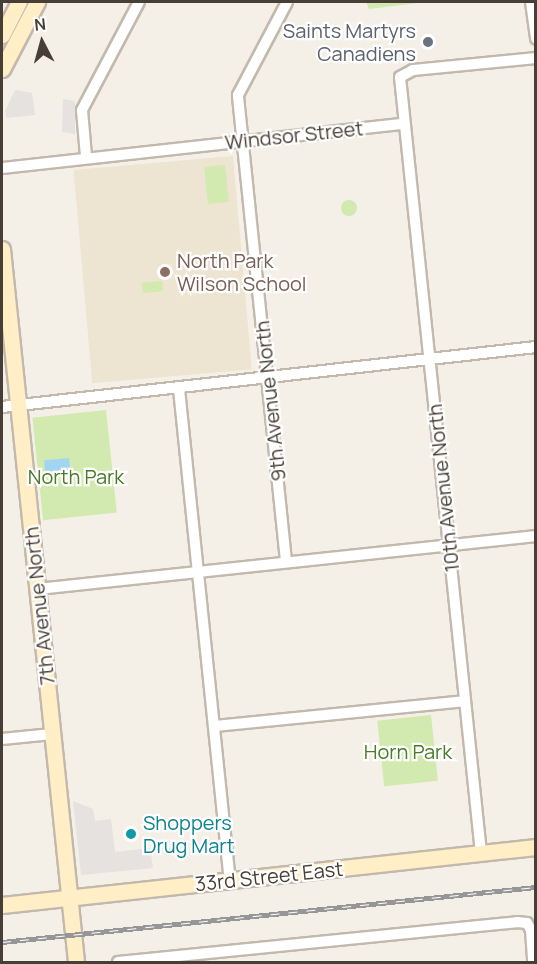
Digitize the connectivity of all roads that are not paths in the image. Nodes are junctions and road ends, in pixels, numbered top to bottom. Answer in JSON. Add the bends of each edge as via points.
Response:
{"nodes":[{"id":1,"x":19,"y":2,"type":"edge"},
{"id":2,"x":37,"y":2,"type":"edge"},
{"id":3,"x":139,"y":2,"type":"edge"},
{"id":4,"x":287,"y":2,"type":"edge"},
{"id":5,"x":531,"y":2,"type":"edge"},
{"id":6,"x":2,"y":35,"type":"edge"},
{"id":7,"x":536,"y":39,"type":"edge"},
{"id":8,"x":536,"y":58,"type":"edge"},
{"id":9,"x":2,"y":69,"type":"edge"},
{"id":10,"x":403,"y":124,"type":"junction"},
{"id":11,"x":243,"y":140,"type":"junction"},
{"id":12,"x":86,"y":156,"type":"junction"},
{"id":13,"x":2,"y":168,"type":"edge"},
{"id":14,"x":2,"y":249,"type":"edge"},
{"id":15,"x":536,"y":347,"type":"edge"},
{"id":16,"x":429,"y":357,"type":"junction"},
{"id":17,"x":268,"y":378,"type":"junction"},
{"id":18,"x":179,"y":389,"type":"junction"},
{"id":19,"x":18,"y":405,"type":"junction"},
{"id":20,"x":2,"y":407,"type":"edge"},
{"id":21,"x":536,"y":536,"type":"edge"},
{"id":22,"x":448,"y":545,"type":"junction"},
{"id":23,"x":286,"y":561,"type":"junction"},
{"id":24,"x":198,"y":571,"type":"junction"},
{"id":25,"x":38,"y":589,"type":"junction"},
{"id":26,"x":464,"y":701,"type":"junction"},
{"id":27,"x":214,"y":726,"type":"junction"},
{"id":28,"x":51,"y":734,"type":"junction"},
{"id":29,"x":2,"y":739,"type":"edge"},
{"id":30,"x":536,"y":847,"type":"edge"},
{"id":31,"x":481,"y":853,"type":"junction"},
{"id":32,"x":230,"y":880,"type":"junction"},
{"id":33,"x":70,"y":898,"type":"junction"},
{"id":34,"x":2,"y":905,"type":"edge"},
{"id":35,"x":76,"y":963,"type":"edge"},
{"id":36,"x":118,"y":963,"type":"edge"},
{"id":37,"x":533,"y":963,"type":"edge"}],
"edges":[{"from":1,"to":6,"type":"street"},
{"from":2,"to":9,"type":"street"},
{"from":3,"to":12,"type":"street","via":[[82,110]]},
{"from":4,"to":11,"type":"street","name":"9th Avenue North","via":[[238,95]]},
{"from":5,"to":7,"type":"street"},
{"from":8,"to":10,"type":"street","via":[[405,72],[400,85]]},
{"from":10,"to":11,"type":"street","name":"Windsor Street"},
{"from":10,"to":16,"type":"street","name":"10th Avenue North"},
{"from":11,"to":12,"type":"street","name":"Windsor Street"},
{"from":11,"to":17,"type":"street","name":"9th Avenue North"},
{"from":12,"to":13,"type":"street","name":"Windsor Street"},
{"from":14,"to":19,"type":"street","name":"7th Avenue North"},
{"from":15,"to":16,"type":"street"},
{"from":16,"to":17,"type":"street"},
{"from":16,"to":22,"type":"street","name":"10th Avenue North"},
{"from":17,"to":18,"type":"street"},
{"from":17,"to":23,"type":"street","name":"9th Avenue North"},
{"from":18,"to":19,"type":"street"},
{"from":18,"to":24,"type":"street"},
{"from":19,"to":20,"type":"street"},
{"from":19,"to":25,"type":"street","name":"7th Avenue North"},
{"from":21,"to":22,"type":"street"},
{"from":22,"to":23,"type":"street"},
{"from":22,"to":26,"type":"street","name":"10th Avenue North"},
{"from":23,"to":24,"type":"street"},
{"from":24,"to":25,"type":"street"},
{"from":24,"to":27,"type":"street"},
{"from":25,"to":28,"type":"street","name":"7th Avenue North"},
{"from":26,"to":27,"type":"street"},
{"from":26,"to":31,"type":"street","name":"10th Avenue North"},
{"from":27,"to":32,"type":"street"},
{"from":28,"to":29,"type":"street"},
{"from":28,"to":33,"type":"street","name":"7th Avenue North"},
{"from":30,"to":31,"type":"street","name":"33rd Street East"},
{"from":31,"to":32,"type":"street","name":"33rd Street East"},
{"from":32,"to":33,"type":"street","name":"33rd Street East"},
{"from":33,"to":34,"type":"street","name":"33rd Street East"},
{"from":33,"to":35,"type":"street","name":"7th Avenue North"},
{"from":36,"to":37,"type":"street","via":[[527,923]]}]}
